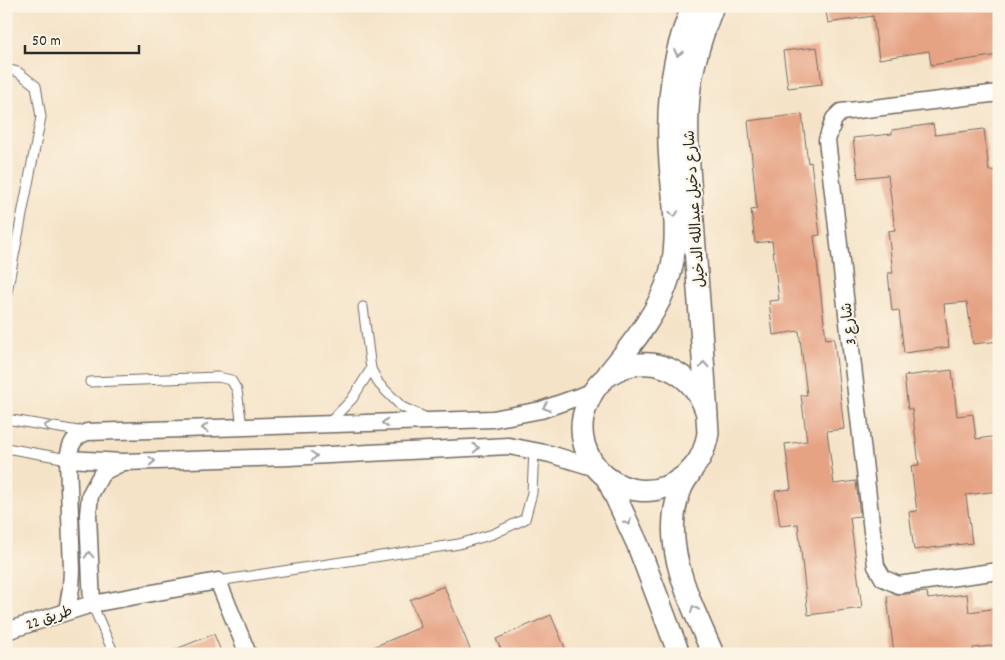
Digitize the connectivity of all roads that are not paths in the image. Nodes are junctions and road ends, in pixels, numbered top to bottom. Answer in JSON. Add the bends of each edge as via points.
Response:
{"nodes":[{"id":1,"x":713,"y":6,"type":"edge"},
{"id":2,"x":689,"y":9,"type":"edge"},
{"id":3,"x":6,"y":70,"type":"edge"},
{"id":4,"x":999,"y":93,"type":"edge"},
{"id":5,"x":6,"y":297,"type":"edge"},
{"id":6,"x":362,"y":306,"type":"dead end"},
{"id":7,"x":370,"y":370,"type":"junction"},
{"id":8,"x":90,"y":382,"type":"dead end"},
{"id":9,"x":599,"y":385,"type":"junction"},
{"id":10,"x":707,"y":414,"type":"junction"},
{"id":11,"x":6,"y":419,"type":"edge"},
{"id":12,"x":432,"y":421,"type":"junction"},
{"id":13,"x":327,"y":424,"type":"junction"},
{"id":14,"x":242,"y":427,"type":"junction"},
{"id":15,"x":87,"y":432,"type":"junction"},
{"id":16,"x":6,"y":448,"type":"edge"},
{"id":17,"x":534,"y":450,"type":"junction"},
{"id":18,"x":68,"y":459,"type":"junction"},
{"id":19,"x":123,"y":462,"type":"junction"},
{"id":20,"x":692,"y":470,"type":"junction"},
{"id":21,"x":602,"y":473,"type":"junction"},
{"id":22,"x":999,"y":571,"type":"edge"},
{"id":23,"x":218,"y":581,"type":"junction"},
{"id":24,"x":92,"y":604,"type":"junction"},
{"id":25,"x":67,"y":611,"type":"junction"},
{"id":26,"x":6,"y":631,"type":"edge"},
{"id":27,"x":114,"y":654,"type":"edge"},
{"id":28,"x":248,"y":654,"type":"edge"},
{"id":29,"x":679,"y":654,"type":"edge"},
{"id":30,"x":713,"y":654,"type":"edge"}],
"edges":[{"from":10,"to":1,"type":"street","name":"شارع دخيل عبدالله الدخيل","one_way":true,"via":[[688,117],[696,56]]},
{"from":2,"to":9,"type":"street","name":"شارع دخيل عبدالله الدخيل","one_way":true,"via":[[670,95],[675,238],[670,274],[651,316]]},
{"from":3,"to":5,"type":"lane","via":[[18,72],[36,86],[41,117]]},
{"from":4,"to":22,"type":"street","name":"شارع 3","via":[[841,112],[834,119],[827,140],[876,566],[883,578],[898,585]]},
{"from":6,"to":7,"type":"lane"},
{"from":7,"to":12,"type":"lane","via":[[402,407]]},
{"from":7,"to":13,"type":"lane","via":[[352,399]]},
{"from":8,"to":14,"type":"lane","via":[[218,377],[231,380],[237,390]]},
{"from":9,"to":10,"type":"street","via":[[628,366],[654,364],[678,373],[689,382],[704,402]]},
{"from":9,"to":12,"type":"street","one_way":true,"via":[[541,410],[493,419]]},
{"from":9,"to":21,"type":"street","via":[[584,411],[581,430],[586,450]]},
{"from":10,"to":20,"type":"street","via":[[707,444]]},
{"from":15,"to":11,"type":"lane","one_way":true},
{"from":12,"to":13,"type":"street","one_way":true},
{"from":13,"to":14,"type":"street"},
{"from":14,"to":15,"type":"street","one_way":true},
{"from":15,"to":18,"type":"street","via":[[70,446]]},
{"from":16,"to":18,"type":"lane"},
{"from":19,"to":17,"type":"street","one_way":true,"via":[[509,446]]},
{"from":17,"to":21,"type":"street"},
{"from":17,"to":23,"type":"lane","via":[[532,493],[524,519],[493,534],[460,544]]},
{"from":18,"to":19,"type":"street"},
{"from":18,"to":25,"type":"street","via":[[72,570]]},
{"from":24,"to":19,"type":"street","one_way":true,"via":[[90,495],[101,475]]},
{"from":20,"to":21,"type":"street","via":[[674,484],[652,490],[628,488]]},
{"from":30,"to":20,"type":"street","one_way":true,"via":[[684,586],[676,557],[674,513],[681,487]]},
{"from":21,"to":29,"type":"street","one_way":true,"via":[[637,543]]},
{"from":23,"to":24,"type":"street","name":"طريق 22"},
{"from":23,"to":28,"type":"street"},
{"from":24,"to":25,"type":"street","name":"طريق 22"},
{"from":24,"to":27,"type":"lane"},
{"from":25,"to":26,"type":"street","name":"طريق 22"}]}
